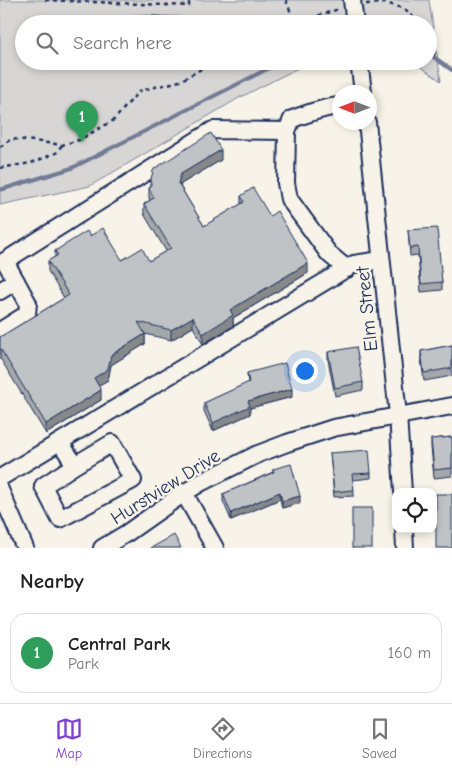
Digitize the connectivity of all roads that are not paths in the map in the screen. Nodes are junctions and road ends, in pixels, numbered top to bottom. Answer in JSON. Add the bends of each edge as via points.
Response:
{"nodes":[{"id":1,"x":352,"y":2,"type":"edge"},
{"id":2,"x":354,"y":15,"type":"edge"},
{"id":3,"x":360,"y":70,"type":"edge"},
{"id":4,"x":362,"y":85,"type":"edge"},
{"id":5,"x":332,"y":106,"type":"edge"},
{"id":6,"x":367,"y":130,"type":"edge"},
{"id":7,"x":287,"y":131,"type":"junction"},
{"id":8,"x":3,"y":259,"type":"edge"},
{"id":9,"x":381,"y":260,"type":"junction"},
{"id":10,"x":347,"y":269,"type":"junction"},
{"id":11,"x":16,"y":281,"type":"junction"},
{"id":12,"x":0,"y":291,"type":"edge"},
{"id":13,"x":0,"y":331,"type":"edge"},
{"id":14,"x":452,"y":406,"type":"edge"},
{"id":15,"x":398,"y":416,"type":"junction"},
{"id":16,"x":60,"y":442,"type":"junction"},
{"id":17,"x":75,"y":465,"type":"junction"},
{"id":18,"x":0,"y":478,"type":"edge"},
{"id":19,"x":403,"y":488,"type":"edge"},
{"id":20,"x":0,"y":490,"type":"edge"},
{"id":21,"x":184,"y":493,"type":"junction"},
{"id":22,"x":404,"y":533,"type":"edge"},
{"id":23,"x":25,"y":548,"type":"edge"},
{"id":24,"x":102,"y":548,"type":"edge"},
{"id":25,"x":215,"y":548,"type":"edge"},
{"id":26,"x":405,"y":548,"type":"edge"}],
"edges":[{"from":1,"to":2,"type":"street"},
{"from":3,"to":4,"type":"street"},
{"from":5,"to":7,"type":"street","via":[[292,120]]},
{"from":6,"to":9,"type":"street","name":"Elm Street"},
{"from":7,"to":8,"type":"street","via":[[213,130]]},
{"from":7,"to":10,"type":"street","via":[[289,199],[329,254]]},
{"from":8,"to":11,"type":"street"},
{"from":9,"to":10,"type":"street","via":[[354,264]]},
{"from":9,"to":15,"type":"street","name":"Elm Street"},
{"from":10,"to":16,"type":"street"},
{"from":11,"to":12,"type":"street"},
{"from":11,"to":13,"type":"street","via":[[28,303],[27,314]]},
{"from":14,"to":15,"type":"street","name":"Hurstview Drive"},
{"from":15,"to":19,"type":"street","name":"Elm Street"},
{"from":15,"to":21,"type":"street","name":"Hurstview Drive","via":[[333,428],[287,443],[258,454]]},
{"from":16,"to":17,"type":"street"},
{"from":16,"to":18,"type":"street"},
{"from":17,"to":17,"type":"street","via":[[43,486],[60,519],[134,480],[112,443]]},
{"from":20,"to":23,"type":"street"},
{"from":21,"to":24,"type":"street","name":"Hurstview Drive"},
{"from":21,"to":25,"type":"street"},
{"from":22,"to":26,"type":"street"}]}
